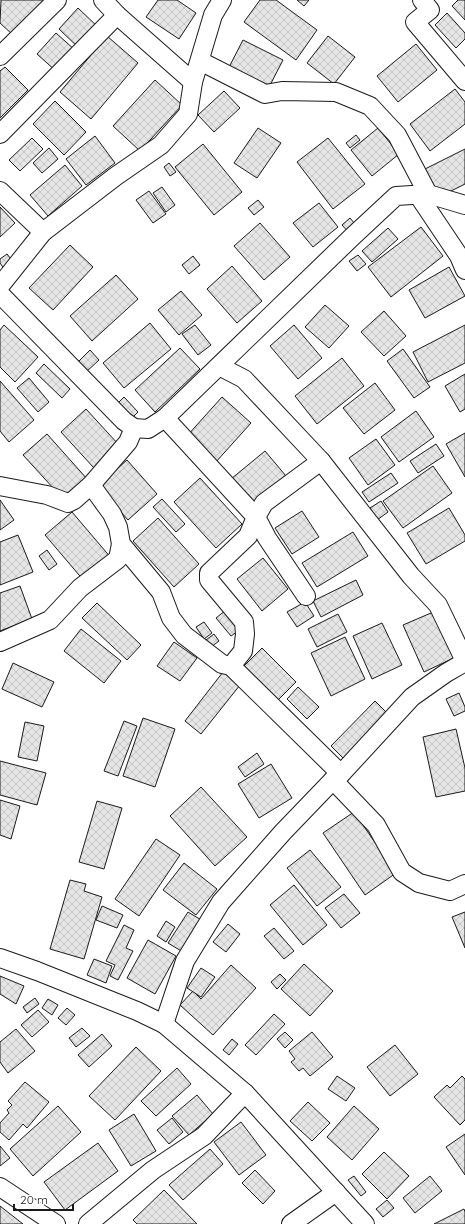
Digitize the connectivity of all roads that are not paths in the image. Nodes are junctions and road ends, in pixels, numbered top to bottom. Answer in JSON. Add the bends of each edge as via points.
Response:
{"nodes":[{"id":1,"x":57,"y":0,"type":"edge"},
{"id":2,"x":103,"y":0,"type":"edge"},
{"id":3,"x":222,"y":0,"type":"edge"},
{"id":4,"x":431,"y":3,"type":"edge"},
{"id":5,"x":117,"y":15,"type":"junction"},
{"id":6,"x":0,"y":56,"type":"edge"},
{"id":7,"x":200,"y":61,"type":"junction"},
{"id":8,"x":465,"y":81,"type":"edge"},
{"id":9,"x":193,"y":82,"type":"junction"},
{"id":10,"x":0,"y":134,"type":"edge"},
{"id":11,"x":0,"y":191,"type":"edge"},
{"id":12,"x":423,"y":195,"type":"junction"},
{"id":13,"x":465,"y":205,"type":"edge"},
{"id":14,"x":43,"y":232,"type":"junction"},
{"id":15,"x":465,"y":270,"type":"edge"},
{"id":16,"x":0,"y":286,"type":"edge"},
{"id":17,"x":0,"y":294,"type":"edge"},
{"id":18,"x":219,"y":366,"type":"junction"},
{"id":19,"x":166,"y":418,"type":"junction"},
{"id":20,"x":134,"y":428,"type":"junction"},
{"id":21,"x":321,"y":461,"type":"junction"},
{"id":22,"x":91,"y":485,"type":"junction"},
{"id":23,"x":0,"y":486,"type":"edge"},
{"id":24,"x":256,"y":517,"type":"junction"},
{"id":25,"x":121,"y":544,"type":"junction"},
{"id":26,"x":306,"y":596,"type":"dead end"},
{"id":27,"x":0,"y":642,"type":"edge"},
{"id":28,"x":465,"y":661,"type":"edge"},
{"id":29,"x":232,"y":666,"type":"junction"},
{"id":30,"x":337,"y":777,"type":"junction"},
{"id":31,"x":465,"y":884,"type":"edge"},
{"id":32,"x":0,"y":958,"type":"edge"},
{"id":33,"x":164,"y":1024,"type":"junction"},
{"id":34,"x":245,"y":1093,"type":"junction"},
{"id":35,"x":0,"y":1188,"type":"edge"},
{"id":36,"x":336,"y":1192,"type":"junction"},
{"id":37,"x":56,"y":1224,"type":"edge"},
{"id":38,"x":88,"y":1224,"type":"edge"},
{"id":39,"x":291,"y":1224,"type":"edge"},
{"id":40,"x":365,"y":1224,"type":"edge"}],
"edges":[{"from":1,"to":6,"type":"street"},
{"from":2,"to":5,"type":"street"},
{"from":3,"to":7,"type":"street","via":[[213,15]]},
{"from":4,"to":8,"type":"street","via":[[415,22]]},
{"from":5,"to":9,"type":"street"},
{"from":5,"to":10,"type":"street"},
{"from":7,"to":9,"type":"street"},
{"from":7,"to":12,"type":"street","via":[[266,94],[282,91],[336,92],[370,106],[397,136]]},
{"from":9,"to":14,"type":"street","via":[[188,114],[161,145]]},
{"from":11,"to":14,"type":"street"},
{"from":12,"to":13,"type":"street"},
{"from":12,"to":15,"type":"street"},
{"from":12,"to":18,"type":"street","via":[[396,196]]},
{"from":14,"to":16,"type":"street"},
{"from":17,"to":20,"type":"street","via":[[124,421]]},
{"from":18,"to":19,"type":"street"},
{"from":18,"to":21,"type":"street","via":[[244,379]]},
{"from":19,"to":20,"type":"street","via":[[148,429]]},
{"from":19,"to":24,"type":"street"},
{"from":20,"to":22,"type":"street","via":[[128,442]]},
{"from":21,"to":24,"type":"street","via":[[264,503]]},
{"from":21,"to":28,"type":"street","via":[[411,576],[438,605]]},
{"from":22,"to":23,"type":"street","via":[[68,503],[47,495]]},
{"from":22,"to":25,"type":"street","via":[[112,514],[118,527]]},
{"from":24,"to":26,"type":"street","via":[[266,538]]},
{"from":24,"to":29,"type":"street","via":[[248,536],[209,573],[209,580],[244,622],[243,651]]},
{"from":25,"to":27,"type":"street","via":[[118,559],[80,588],[50,620]]},
{"from":25,"to":29,"type":"street","via":[[161,592],[171,618],[184,635],[222,664]]},
{"from":28,"to":30,"type":"street","via":[[412,697]]},
{"from":29,"to":30,"type":"street"},
{"from":30,"to":31,"type":"street","via":[[376,825],[402,872],[419,883],[450,890]]},
{"from":30,"to":33,"type":"street","via":[[283,832],[221,902],[185,961]]},
{"from":32,"to":33,"type":"street"},
{"from":33,"to":34,"type":"street"},
{"from":34,"to":36,"type":"street"},
{"from":34,"to":38,"type":"street","via":[[204,1136],[153,1170]]},
{"from":35,"to":37,"type":"street"},
{"from":36,"to":39,"type":"street"},
{"from":36,"to":40,"type":"street"}]}
